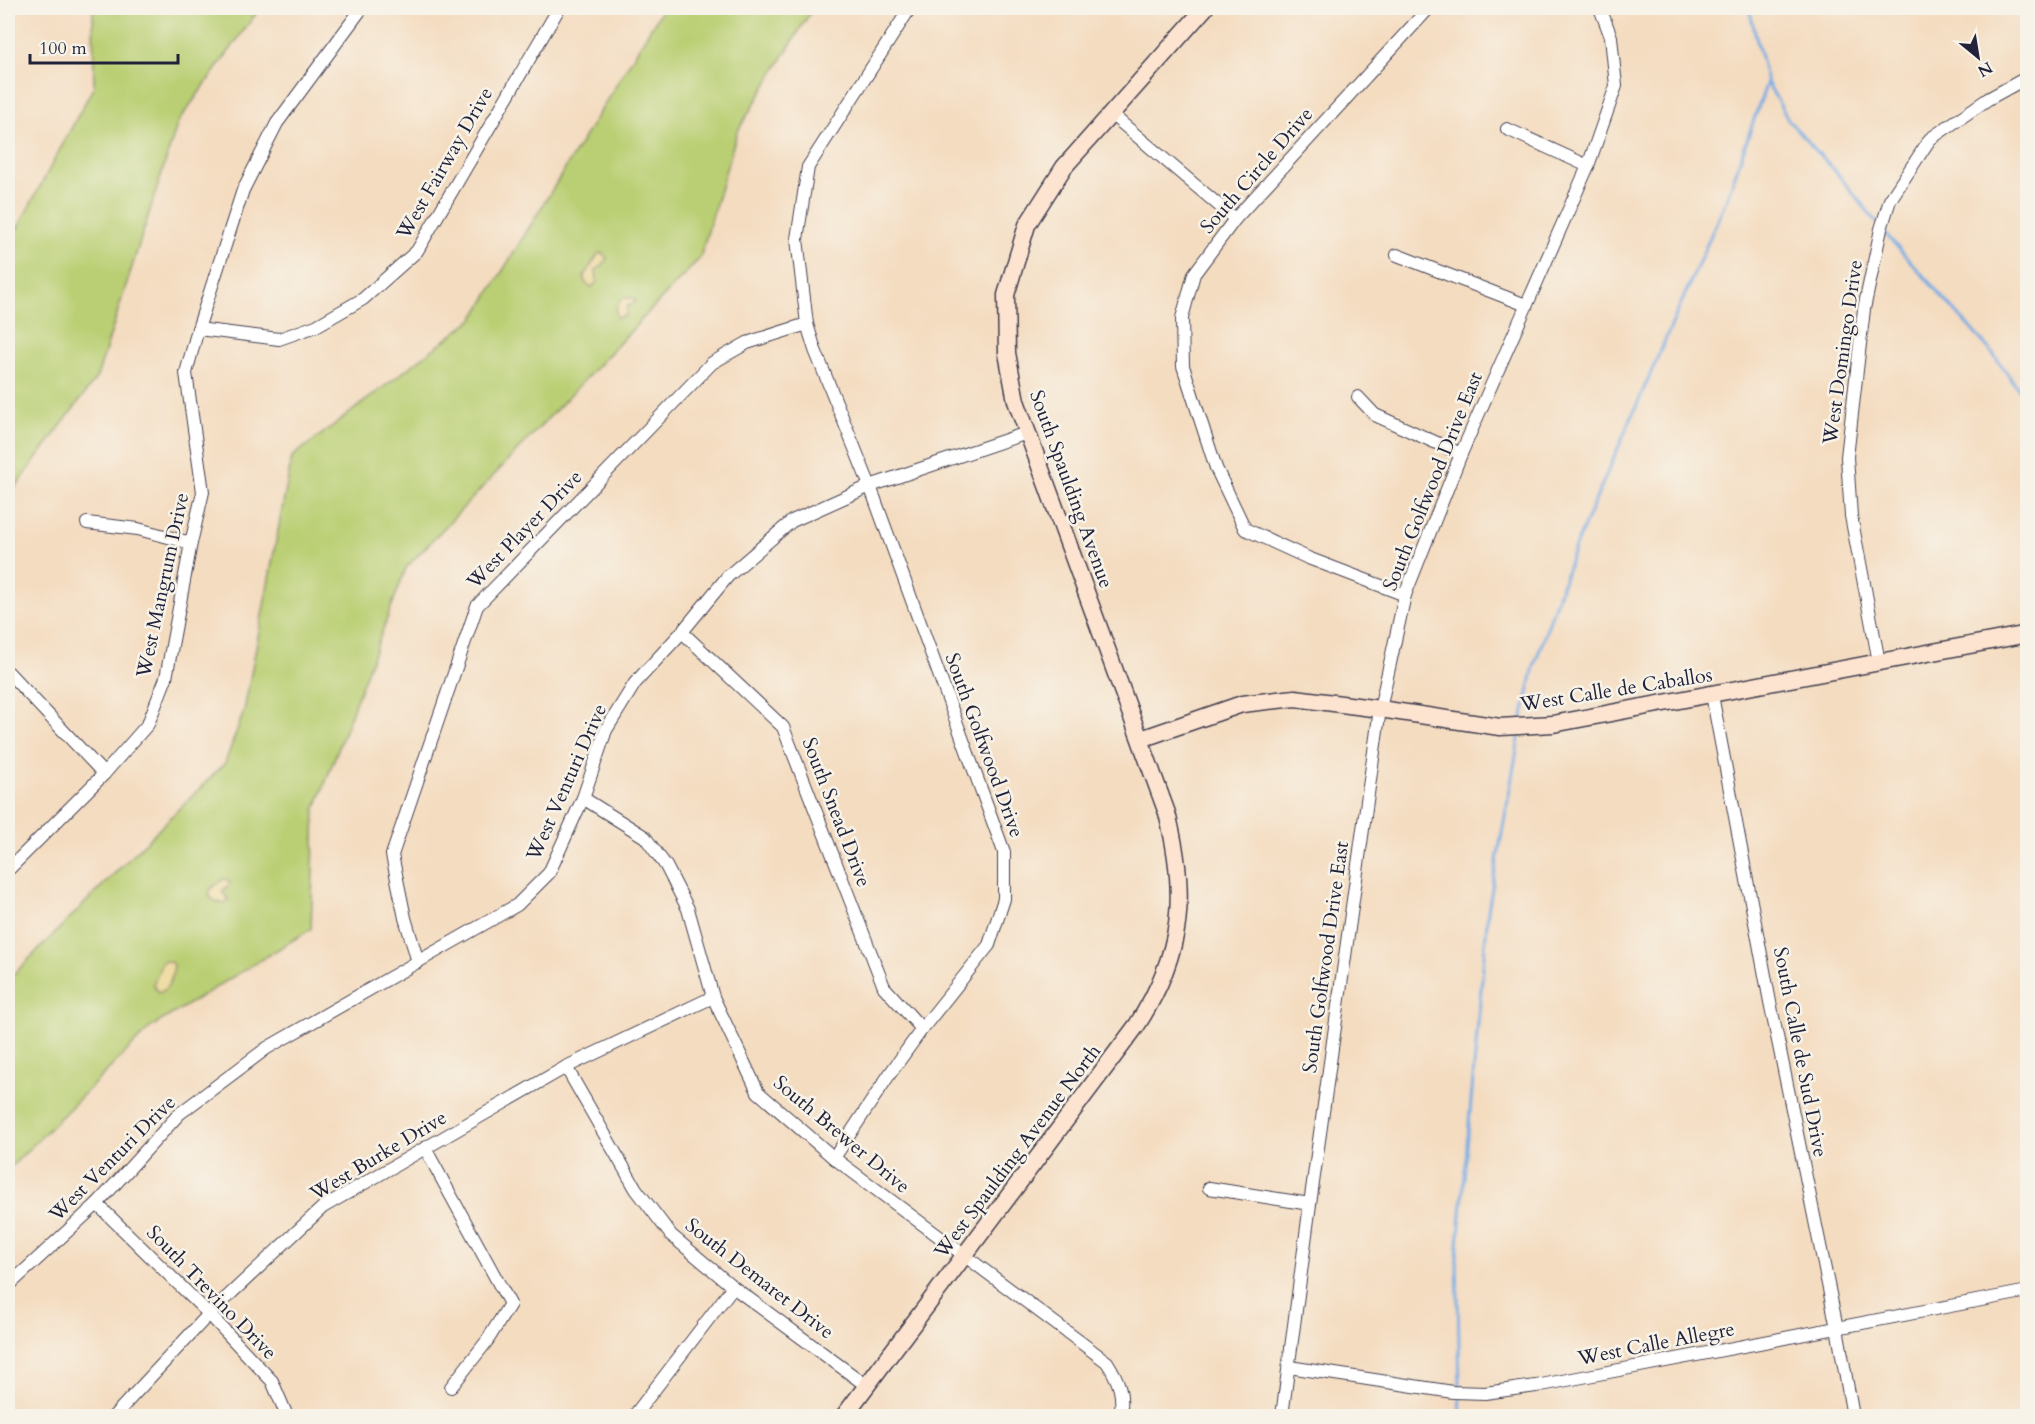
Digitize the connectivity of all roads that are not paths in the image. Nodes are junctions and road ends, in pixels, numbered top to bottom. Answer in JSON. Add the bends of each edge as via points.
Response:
{"nodes":[{"id":1,"x":362,"y":8,"type":"edge"},
{"id":2,"x":559,"y":8,"type":"edge"},
{"id":3,"x":910,"y":8,"type":"edge"},
{"id":4,"x":1205,"y":8,"type":"edge"},
{"id":5,"x":1429,"y":8,"type":"edge"},
{"id":6,"x":1600,"y":8,"type":"edge"},
{"id":7,"x":2028,"y":77,"type":"edge"},
{"id":8,"x":1111,"y":114,"type":"junction"},
{"id":9,"x":1508,"y":129,"type":"dead end"},
{"id":10,"x":1588,"y":166,"type":"junction"},
{"id":11,"x":1235,"y":219,"type":"junction"},
{"id":12,"x":1397,"y":255,"type":"dead end"},
{"id":13,"x":1526,"y":305,"type":"junction"},
{"id":14,"x":807,"y":324,"type":"junction"},
{"id":15,"x":198,"y":329,"type":"junction"},
{"id":16,"x":1358,"y":397,"type":"dead end"},
{"id":17,"x":1027,"y":433,"type":"junction"},
{"id":18,"x":1461,"y":454,"type":"junction"},
{"id":19,"x":870,"y":486,"type":"junction"},
{"id":20,"x":87,"y":523,"type":"dead end"},
{"id":21,"x":191,"y":543,"type":"junction"},
{"id":22,"x":1405,"y":595,"type":"junction"},
{"id":23,"x":682,"y":632,"type":"junction"},
{"id":24,"x":2028,"y":634,"type":"edge"},
{"id":25,"x":1880,"y":662,"type":"junction"},
{"id":26,"x":8,"y":672,"type":"edge"},
{"id":27,"x":1712,"y":695,"type":"junction"},
{"id":28,"x":1380,"y":709,"type":"junction"},
{"id":29,"x":1141,"y":739,"type":"junction"},
{"id":30,"x":104,"y":774,"type":"junction"},
{"id":31,"x":583,"y":798,"type":"junction"},
{"id":32,"x":8,"y":870,"type":"edge"},
{"id":33,"x":1177,"y":929,"type":"joint"},
{"id":34,"x":418,"y":962,"type":"junction"},
{"id":35,"x":713,"y":997,"type":"junction"},
{"id":36,"x":922,"y":1029,"type":"junction"},
{"id":37,"x":566,"y":1067,"type":"junction"},
{"id":38,"x":425,"y":1148,"type":"junction"},
{"id":39,"x":834,"y":1158,"type":"junction"},
{"id":40,"x":1209,"y":1188,"type":"dead end"},
{"id":41,"x":97,"y":1204,"type":"junction"},
{"id":42,"x":1310,"y":1204,"type":"junction"},
{"id":43,"x":964,"y":1256,"type":"junction"},
{"id":44,"x":8,"y":1286,"type":"edge"},
{"id":45,"x":733,"y":1287,"type":"junction"},
{"id":46,"x":2028,"y":1291,"type":"edge"},
{"id":47,"x":209,"y":1314,"type":"junction"},
{"id":48,"x":1837,"y":1328,"type":"junction"},
{"id":49,"x":1289,"y":1367,"type":"junction"},
{"id":50,"x":867,"y":1386,"type":"junction"},
{"id":51,"x":451,"y":1387,"type":"dead end"},
{"id":52,"x":114,"y":1416,"type":"edge"},
{"id":53,"x":287,"y":1416,"type":"edge"},
{"id":54,"x":634,"y":1416,"type":"edge"},
{"id":55,"x":844,"y":1416,"type":"edge"},
{"id":56,"x":1120,"y":1416,"type":"edge"},
{"id":57,"x":1282,"y":1416,"type":"edge"},
{"id":58,"x":1853,"y":1416,"type":"edge"}],
"edges":[{"from":1,"to":15,"type":"street","name":"West Mangrum Drive","via":[[277,123],[243,190]]},
{"from":2,"to":15,"type":"street","name":"West Fairway Drive","via":[[417,251],[363,299],[316,326],[279,339]]},
{"from":3,"to":14,"type":"street","name":"South Golfwood Drive","via":[[808,167],[797,239]]},
{"from":4,"to":8,"type":"street","name":"South Spaulding Avenue"},
{"from":5,"to":11,"type":"street","name":"South Circle Drive"},
{"from":6,"to":10,"type":"street","name":"South Golfwood Drive East","via":[[1611,37],[1616,86]]},
{"from":7,"to":25,"type":"street","name":"West Domingo Drive","via":[[1930,139],[1890,200],[1881,229],[1864,309],[1847,457],[1851,516]]},
{"from":8,"to":11,"type":"street"},
{"from":8,"to":17,"type":"street","name":"South Spaulding Avenue","via":[[1064,167],[1027,225],[1006,295],[1007,353]]},
{"from":9,"to":10,"type":"street"},
{"from":10,"to":13,"type":"street","name":"South Golfwood Drive East"},
{"from":11,"to":22,"type":"street","name":"South Circle Drive","via":[[1194,274],[1182,318],[1183,366],[1216,468],[1245,529]]},
{"from":12,"to":13,"type":"street"},
{"from":13,"to":18,"type":"street","name":"South Golfwood Drive East"},
{"from":14,"to":19,"type":"street","name":"South Golfwood Drive"},
{"from":14,"to":34,"type":"street","name":"West Player Drive","via":[[747,343],[712,363],[477,606],[392,855]]},
{"from":15,"to":21,"type":"street","name":"West Mangrum Drive","via":[[186,372],[203,492]]},
{"from":16,"to":18,"type":"street","via":[[1376,415]]},
{"from":17,"to":19,"type":"street","name":"West Venturi Drive"},
{"from":17,"to":29,"type":"street","name":"South Spaulding Avenue"},
{"from":18,"to":22,"type":"street","name":"South Golfwood Drive East"},
{"from":19,"to":23,"type":"street","name":"West Venturi Drive","via":[[792,521],[728,576]]},
{"from":19,"to":36,"type":"street","name":"South Golfwood Drive","via":[[1004,852],[1004,899],[989,945]]},
{"from":20,"to":21,"type":"street","via":[[138,529]]},
{"from":21,"to":30,"type":"street","name":"West Mangrum Drive","via":[[166,678],[148,724]]},
{"from":22,"to":28,"type":"street","name":"South Golfwood Drive East"},
{"from":23,"to":31,"type":"street","name":"West Venturi Drive","via":[[635,682],[606,730]]},
{"from":23,"to":36,"type":"street","name":"South Snead Drive","via":[[783,727],[884,987]]},
{"from":24,"to":25,"type":"street","name":"West Calle de Caballos"},
{"from":25,"to":27,"type":"street","name":"West Calle de Caballos"},
{"from":26,"to":30,"type":"street"},
{"from":27,"to":28,"type":"street","name":"West Calle de Caballos","via":[[1553,724],[1500,727]]},
{"from":27,"to":48,"type":"street","name":"South Calle de Sud Drive"},
{"from":28,"to":29,"type":"street","name":"West Calle de Caballos","via":[[1295,698],[1242,704]]},
{"from":28,"to":42,"type":"street","name":"South Golfwood Drive East"},
{"from":29,"to":33,"type":"street","name":"South Spaulding Avenue","via":[[1173,838],[1180,883]]},
{"from":30,"to":32,"type":"street","name":"West Mangrum Drive"},
{"from":31,"to":34,"type":"street","name":"West Venturi Drive","via":[[549,873],[517,905]]},
{"from":31,"to":35,"type":"street","name":"South Brewer Drive","via":[[645,837],[666,866],[688,909]]},
{"from":33,"to":43,"type":"street","name":"West Spaulding Avenue North","via":[[1162,980],[1137,1025]]},
{"from":34,"to":41,"type":"street","name":"West Venturi Drive","via":[[267,1048],[179,1114]]},
{"from":35,"to":37,"type":"street","name":"West Burke Drive"},
{"from":35,"to":39,"type":"street","name":"South Brewer Drive","via":[[758,1092]]},
{"from":36,"to":39,"type":"street","name":"South Golfwood Drive"},
{"from":37,"to":38,"type":"street","name":"West Burke Drive"},
{"from":37,"to":45,"type":"street","name":"South Demaret Drive","via":[[636,1189],[671,1235]]},
{"from":38,"to":47,"type":"street","name":"West Burke Drive","via":[[323,1207]]},
{"from":38,"to":51,"type":"street","via":[[510,1304]]},
{"from":39,"to":43,"type":"street","name":"South Brewer Drive"},
{"from":40,"to":42,"type":"street"},
{"from":41,"to":44,"type":"street","name":"West Venturi Drive"},
{"from":41,"to":47,"type":"street","name":"South Trevino Drive"},
{"from":42,"to":49,"type":"street","name":"South Golfwood Drive East"},
{"from":43,"to":50,"type":"street","name":"West Spaulding Avenue North"},
{"from":43,"to":56,"type":"street","name":"South Brewer Drive","via":[[1107,1362],[1120,1390]]},
{"from":45,"to":50,"type":"street","name":"South Demaret Drive"},
{"from":45,"to":54,"type":"street"},
{"from":46,"to":48,"type":"street","name":"West Calle Allegre"},
{"from":47,"to":52,"type":"street","name":"West Burke Drive"},
{"from":47,"to":53,"type":"street","name":"South Trevino Drive","via":[[272,1381]]},
{"from":48,"to":49,"type":"street","name":"West Calle Allegre","via":[[1485,1393],[1453,1392]]},
{"from":48,"to":58,"type":"street","name":"South Calle de Sud Drive"},
{"from":49,"to":57,"type":"street","name":"South Golfwood Drive East"},
{"from":50,"to":55,"type":"street","name":"West Spaulding Avenue North"}]}
